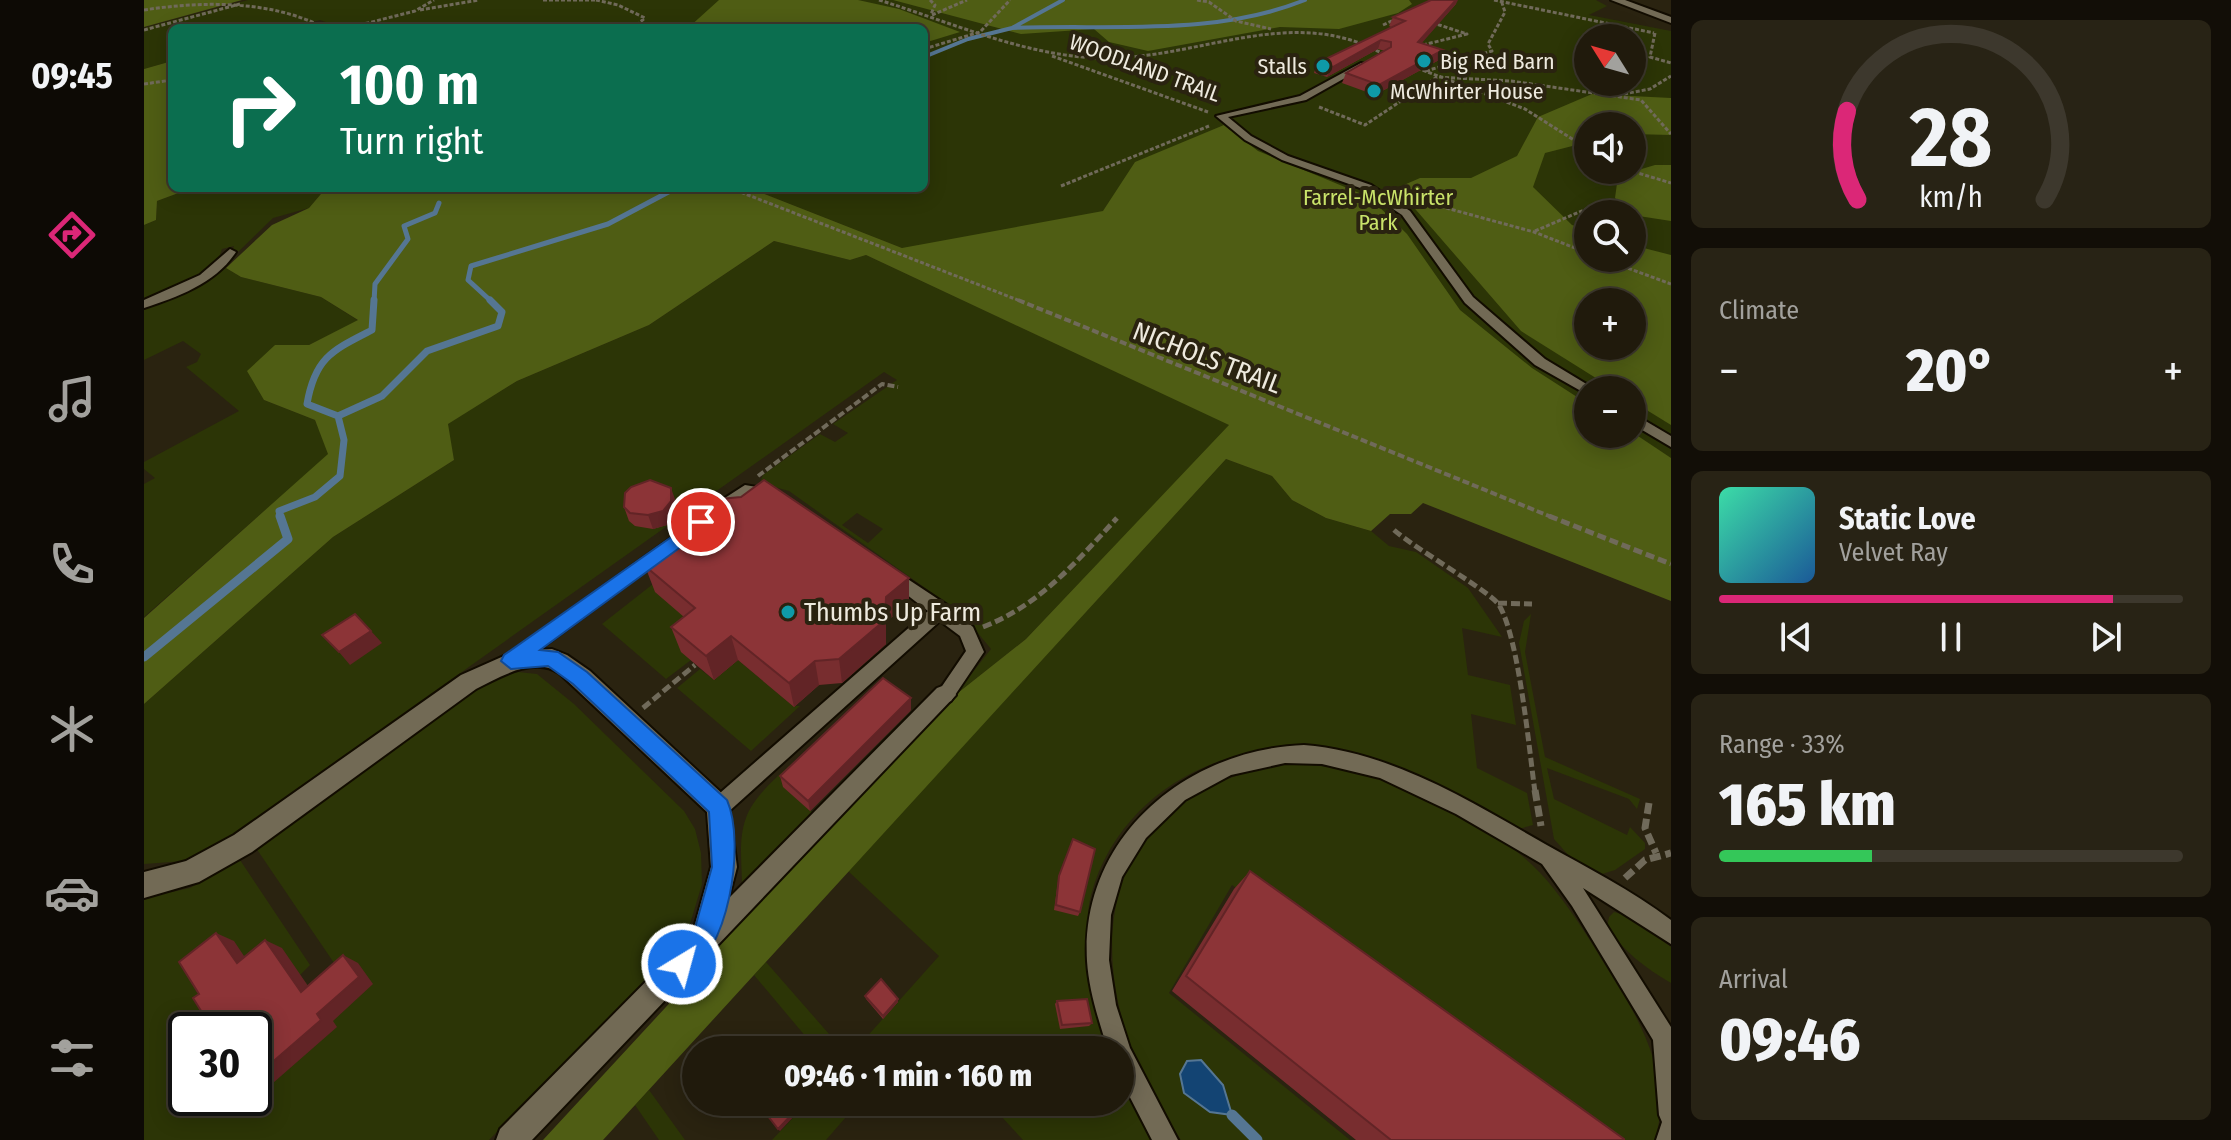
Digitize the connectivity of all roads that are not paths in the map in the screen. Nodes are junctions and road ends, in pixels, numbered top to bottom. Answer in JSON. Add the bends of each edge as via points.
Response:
{"nodes":[{"id":1,"x":1616,"y":0,"type":"edge"},
{"id":2,"x":1671,"y":20,"type":"edge"},
{"id":3,"x":1372,"y":60,"type":"edge"},
{"id":4,"x":230,"y":252,"type":"dead end"},
{"id":5,"x":144,"y":304,"type":"edge"},
{"id":6,"x":1574,"y":383,"type":"edge"},
{"id":7,"x":1646,"y":427,"type":"edge"},
{"id":8,"x":1671,"y":442,"type":"edge"},
{"id":9,"x":784,"y":497,"type":"edge"},
{"id":10,"x":881,"y":567,"type":"edge"},
{"id":11,"x":941,"y":610,"type":"junction"},
{"id":12,"x":511,"y":661,"type":"junction"},
{"id":13,"x":945,"y":695,"type":"joint"},
{"id":14,"x":719,"y":807,"type":"junction"},
{"id":15,"x":1546,"y":855,"type":"junction"},
{"id":16,"x":144,"y":885,"type":"edge"},
{"id":17,"x":1671,"y":933,"type":"edge"},
{"id":18,"x":704,"y":942,"type":"junction"},
{"id":19,"x":1668,"y":1037,"type":"edge"},
{"id":20,"x":1671,"y":1115,"type":"edge"},
{"id":21,"x":1671,"y":1130,"type":"edge"},
{"id":22,"x":511,"y":1140,"type":"edge"},
{"id":23,"x":1166,"y":1140,"type":"edge"},
{"id":24,"x":1668,"y":1140,"type":"edge"}],
"edges":[{"from":1,"to":2,"type":"street"},
{"from":3,"to":6,"type":"lane","name":"WOODLAND TRAIL","via":[[1298,100],[1225,119],[1285,158],[1367,187],[1406,213],[1469,300],[1540,362]]},
{"from":4,"to":5,"type":"lane","via":[[224,266]]},
{"from":7,"to":8,"type":"lane"},
{"from":9,"to":12,"type":"lane","via":[[745,490]]},
{"from":10,"to":11,"type":"lane"},
{"from":11,"to":13,"type":"lane","via":[[967,632],[975,652]]},
{"from":11,"to":14,"type":"lane"},
{"from":12,"to":14,"type":"street","via":[[551,658],[580,678]]},
{"from":12,"to":16,"type":"street","via":[[454,691],[201,869]]},
{"from":13,"to":18,"type":"street"},
{"from":14,"to":18,"type":"street","via":[[724,867]]},
{"from":15,"to":17,"type":"lane"},
{"from":15,"to":19,"type":"lane"},
{"from":15,"to":23,"type":"lane","via":[[1386,770],[1319,754],[1258,759],[1197,780],[1149,817],[1120,854],[1097,931],[1103,1001],[1135,1091]]},
{"from":18,"to":22,"type":"street"},
{"from":19,"to":20,"type":"lane"},
{"from":21,"to":24,"type":"lane"}]}
